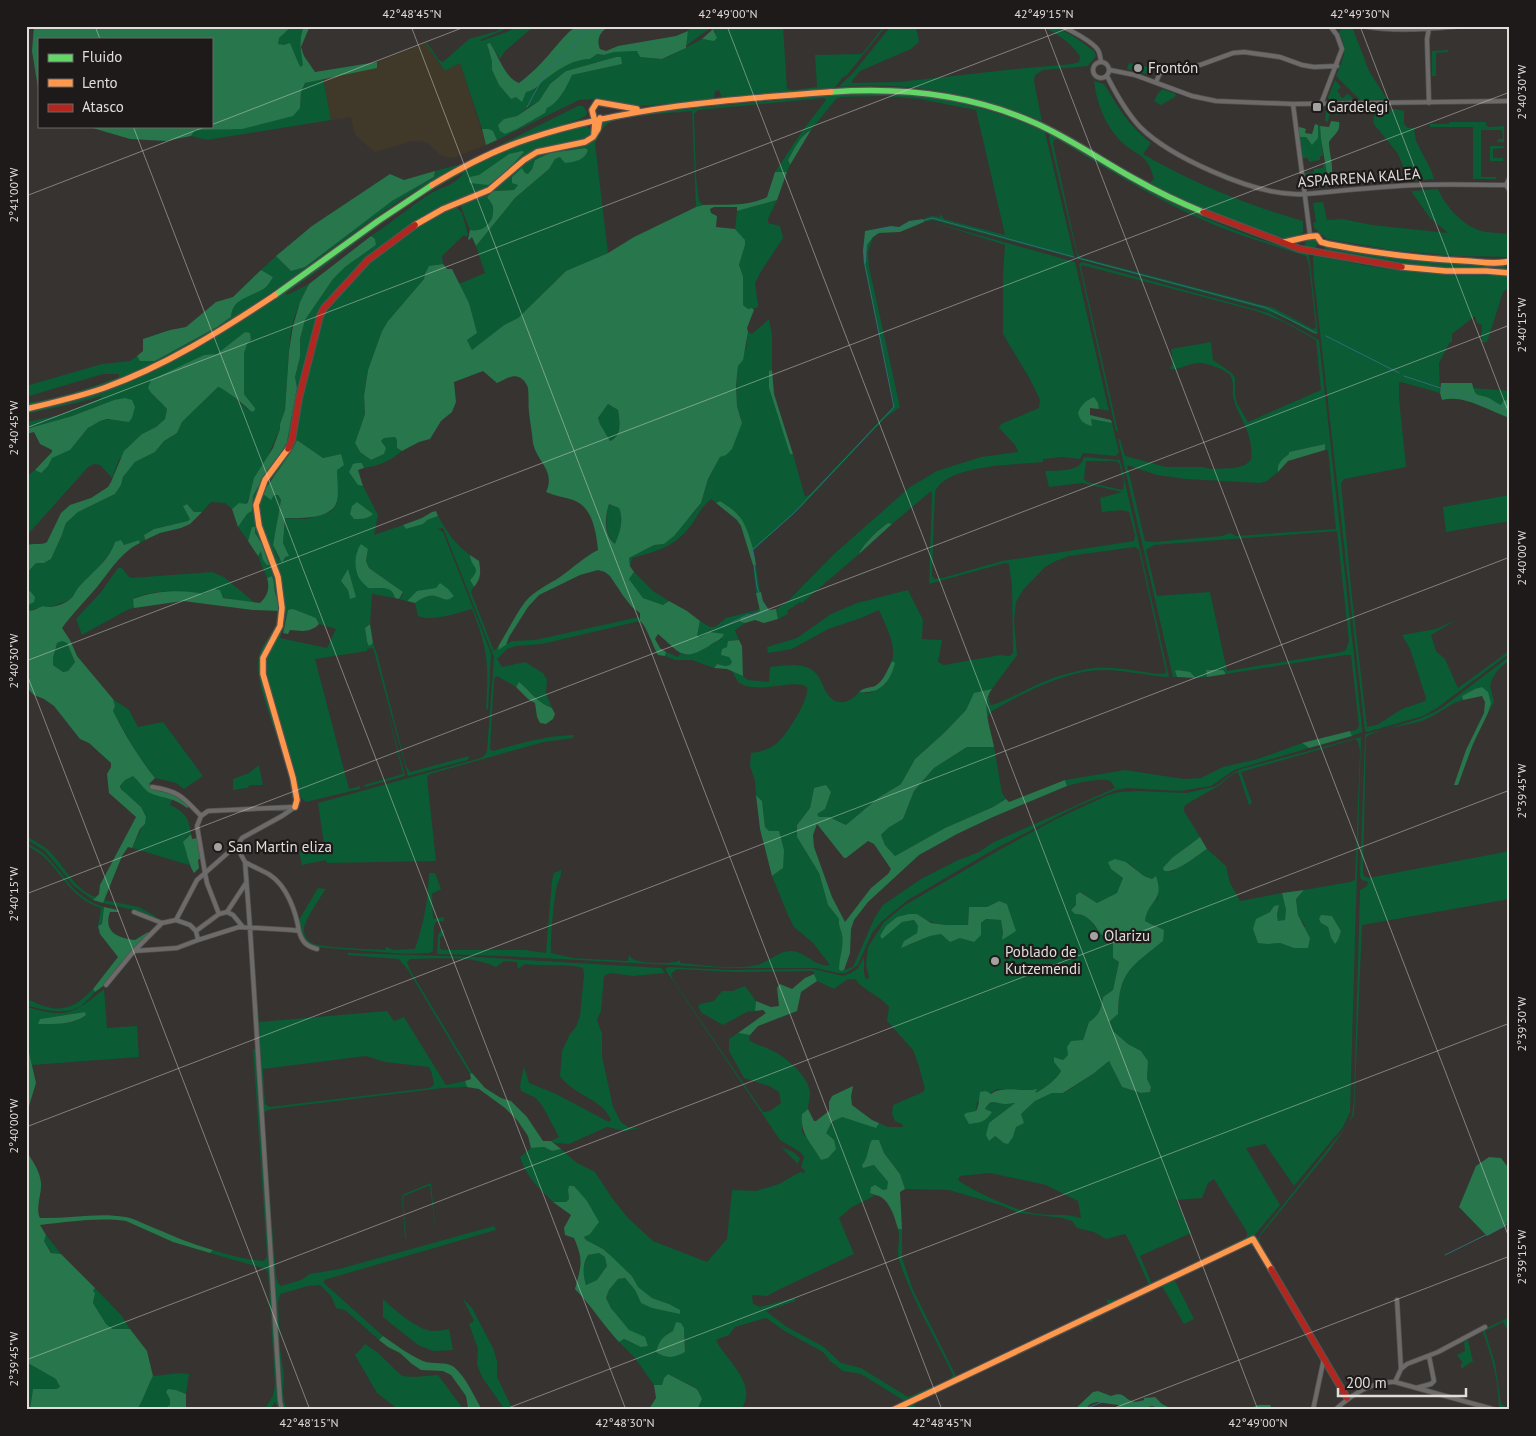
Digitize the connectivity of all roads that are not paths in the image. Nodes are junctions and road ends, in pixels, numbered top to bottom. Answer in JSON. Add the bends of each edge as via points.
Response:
{"nodes":[{"id":1,"x":1060,"y":26,"type":"edge"},
{"id":2,"x":1330,"y":26,"type":"edge"},
{"id":3,"x":1363,"y":26,"type":"edge"},
{"id":4,"x":1461,"y":26,"type":"edge"},
{"id":5,"x":1335,"y":28,"type":"edge"},
{"id":6,"x":1429,"y":29,"type":"junction"},
{"id":7,"x":1101,"y":61,"type":"junction"},
{"id":8,"x":1336,"y":66,"type":"junction"},
{"id":9,"x":1110,"y":70,"type":"junction"},
{"id":10,"x":1107,"y":76,"type":"junction"},
{"id":11,"x":1156,"y":82,"type":"junction"},
{"id":12,"x":1510,"y":101,"type":"edge"},
{"id":13,"x":1429,"y":103,"type":"junction"},
{"id":14,"x":1293,"y":104,"type":"junction"},
{"id":15,"x":1321,"y":104,"type":"junction"},
{"id":16,"x":647,"y":110,"type":"junction"},
{"id":17,"x":597,"y":119,"type":"junction"},
{"id":18,"x":577,"y":124,"type":"junction"},
{"id":19,"x":595,"y":128,"type":"junction"},
{"id":20,"x":594,"y":137,"type":"junction"},
{"id":21,"x":1510,"y":177,"type":"edge"},
{"id":22,"x":1506,"y":185,"type":"junction"},
{"id":23,"x":1510,"y":191,"type":"edge"},
{"id":24,"x":1304,"y":194,"type":"junction"},
{"id":25,"x":1310,"y":235,"type":"junction"},
{"id":26,"x":1303,"y":239,"type":"junction"},
{"id":27,"x":1282,"y":242,"type":"junction"},
{"id":28,"x":1321,"y":242,"type":"junction"},
{"id":29,"x":1302,"y":250,"type":"junction"},
{"id":30,"x":1318,"y":253,"type":"junction"},
{"id":31,"x":1510,"y":263,"type":"edge"},
{"id":32,"x":1510,"y":272,"type":"edge"},
{"id":33,"x":26,"y":409,"type":"edge"},
{"id":34,"x":152,"y":787,"type":"dead end"},
{"id":35,"x":295,"y":807,"type":"junction"},
{"id":36,"x":201,"y":816,"type":"junction"},
{"id":37,"x":239,"y":843,"type":"junction"},
{"id":38,"x":245,"y":862,"type":"junction"},
{"id":39,"x":205,"y":873,"type":"junction"},
{"id":40,"x":246,"y":883,"type":"junction"},
{"id":41,"x":134,"y":912,"type":"dead end"},
{"id":42,"x":227,"y":912,"type":"junction"},
{"id":43,"x":219,"y":914,"type":"junction"},
{"id":44,"x":176,"y":920,"type":"junction"},
{"id":45,"x":162,"y":923,"type":"junction"},
{"id":46,"x":244,"y":927,"type":"junction"},
{"id":47,"x":250,"y":928,"type":"junction"},
{"id":48,"x":196,"y":931,"type":"junction"},
{"id":49,"x":299,"y":931,"type":"junction"},
{"id":50,"x":198,"y":940,"type":"junction"},
{"id":51,"x":317,"y":949,"type":"dead end"},
{"id":52,"x":134,"y":951,"type":"junction"},
{"id":53,"x":106,"y":985,"type":"dead end"},
{"id":54,"x":1397,"y":1300,"type":"dead end"},
{"id":55,"x":1485,"y":1327,"type":"dead end"},
{"id":56,"x":1429,"y":1356,"type":"junction"},
{"id":57,"x":1324,"y":1358,"type":"junction"},
{"id":58,"x":1401,"y":1369,"type":"junction"},
{"id":59,"x":1395,"y":1382,"type":"junction"},
{"id":60,"x":1415,"y":1388,"type":"junction"},
{"id":61,"x":1347,"y":1398,"type":"junction"},
{"id":62,"x":282,"y":1410,"type":"edge"},
{"id":63,"x":893,"y":1410,"type":"edge"},
{"id":64,"x":1313,"y":1410,"type":"edge"},
{"id":65,"x":1335,"y":1410,"type":"edge"},
{"id":66,"x":1496,"y":1410,"type":"edge"}],
"edges":[{"from":1,"to":7,"type":"street","via":[[1096,47]]},
{"from":2,"to":5,"type":"street"},
{"from":3,"to":6,"type":"street"},
{"from":4,"to":6,"type":"street"},
{"from":5,"to":8,"type":"street","via":[[1342,49]]},
{"from":6,"to":13,"type":"street"},
{"from":7,"to":9,"type":"street"},
{"from":7,"to":10,"type":"street","via":[[1094,64],[1094,75],[1100,78]]},
{"from":8,"to":11,"type":"street","via":[[1314,67],[1280,57],[1244,52],[1160,73]]},
{"from":8,"to":15,"type":"street"},
{"from":9,"to":10,"type":"street"},
{"from":9,"to":11,"type":"street"},
{"from":10,"to":24,"type":"street","name":"ASPARRENA KALEA","via":[[1123,106],[1140,127],[1168,148],[1251,186]]},
{"from":11,"to":14,"type":"street","via":[[1203,99]]},
{"from":12,"to":13,"type":"street"},
{"from":13,"to":15,"type":"street"},
{"from":14,"to":15,"type":"street"},
{"from":14,"to":24,"type":"street"},
{"from":16,"to":17,"type":"main road"},
{"from":16,"to":17,"type":"main road","via":[[597,102],[592,110]]},
{"from":16,"to":27,"type":"main road","via":[[858,90],[910,91],[962,99],[1045,127],[1164,196],[1233,226]]},
{"from":17,"to":18,"type":"main road"},
{"from":17,"to":19,"type":"main road"},
{"from":17,"to":20,"type":"main road","via":[[598,132]]},
{"from":18,"to":19,"type":"main road"},
{"from":18,"to":33,"type":"main road","via":[[498,151],[431,185],[252,310],[171,358],[96,391]]},
{"from":19,"to":20,"type":"main road"},
{"from":20,"to":35,"type":"main road","via":[[584,143],[537,151],[488,190],[435,212],[368,260],[320,316],[292,440],[265,480],[256,506],[259,526],[278,578],[282,608],[280,626],[263,658],[263,674],[293,778]]},
{"from":21,"to":22,"type":"street"},
{"from":22,"to":23,"type":"street"},
{"from":22,"to":24,"type":"street","name":"ASPARRENA KALEA","via":[[1416,185]]},
{"from":24,"to":25,"type":"street"},
{"from":25,"to":26,"type":"main road"},
{"from":25,"to":28,"type":"main road","via":[[1317,236]]},
{"from":26,"to":27,"type":"main road"},
{"from":26,"to":29,"type":"main road"},
{"from":27,"to":29,"type":"main road"},
{"from":28,"to":30,"type":"main road"},
{"from":28,"to":31,"type":"main road","via":[[1418,259]]},
{"from":29,"to":30,"type":"main road"},
{"from":30,"to":32,"type":"main road","via":[[1418,269]]},
{"from":31,"to":32,"type":"main road"},
{"from":34,"to":36,"type":"street","via":[[178,794]]},
{"from":35,"to":36,"type":"street","via":[[208,811]]},
{"from":35,"to":37,"type":"street","via":[[242,838]]},
{"from":36,"to":39,"type":"street","via":[[197,826]]},
{"from":37,"to":38,"type":"street"},
{"from":37,"to":39,"type":"street"},
{"from":38,"to":40,"type":"street"},
{"from":38,"to":49,"type":"street","via":[[276,880],[294,909]]},
{"from":39,"to":43,"type":"street"},
{"from":39,"to":44,"type":"street","via":[[197,880]]},
{"from":40,"to":42,"type":"street"},
{"from":40,"to":47,"type":"street"},
{"from":41,"to":45,"type":"street"},
{"from":42,"to":43,"type":"street"},
{"from":42,"to":46,"type":"street"},
{"from":43,"to":48,"type":"street"},
{"from":44,"to":45,"type":"street"},
{"from":44,"to":48,"type":"street"},
{"from":45,"to":52,"type":"street"},
{"from":46,"to":47,"type":"street"},
{"from":46,"to":50,"type":"street"},
{"from":47,"to":49,"type":"street"},
{"from":47,"to":62,"type":"street"},
{"from":48,"to":50,"type":"street"},
{"from":49,"to":51,"type":"street","via":[[305,944]]},
{"from":50,"to":52,"type":"street","via":[[177,948]]},
{"from":52,"to":53,"type":"street"},
{"from":54,"to":58,"type":"street"},
{"from":55,"to":56,"type":"street"},
{"from":56,"to":58,"type":"street"},
{"from":56,"to":60,"type":"street","via":[[1434,1381]]},
{"from":57,"to":61,"type":"main road"},
{"from":57,"to":63,"type":"main road","via":[[1253,1239]]},
{"from":57,"to":64,"type":"street"},
{"from":58,"to":59,"type":"street"},
{"from":59,"to":60,"type":"street"},
{"from":59,"to":61,"type":"street","via":[[1380,1383]]},
{"from":60,"to":66,"type":"street"},
{"from":61,"to":65,"type":"street"}]}
